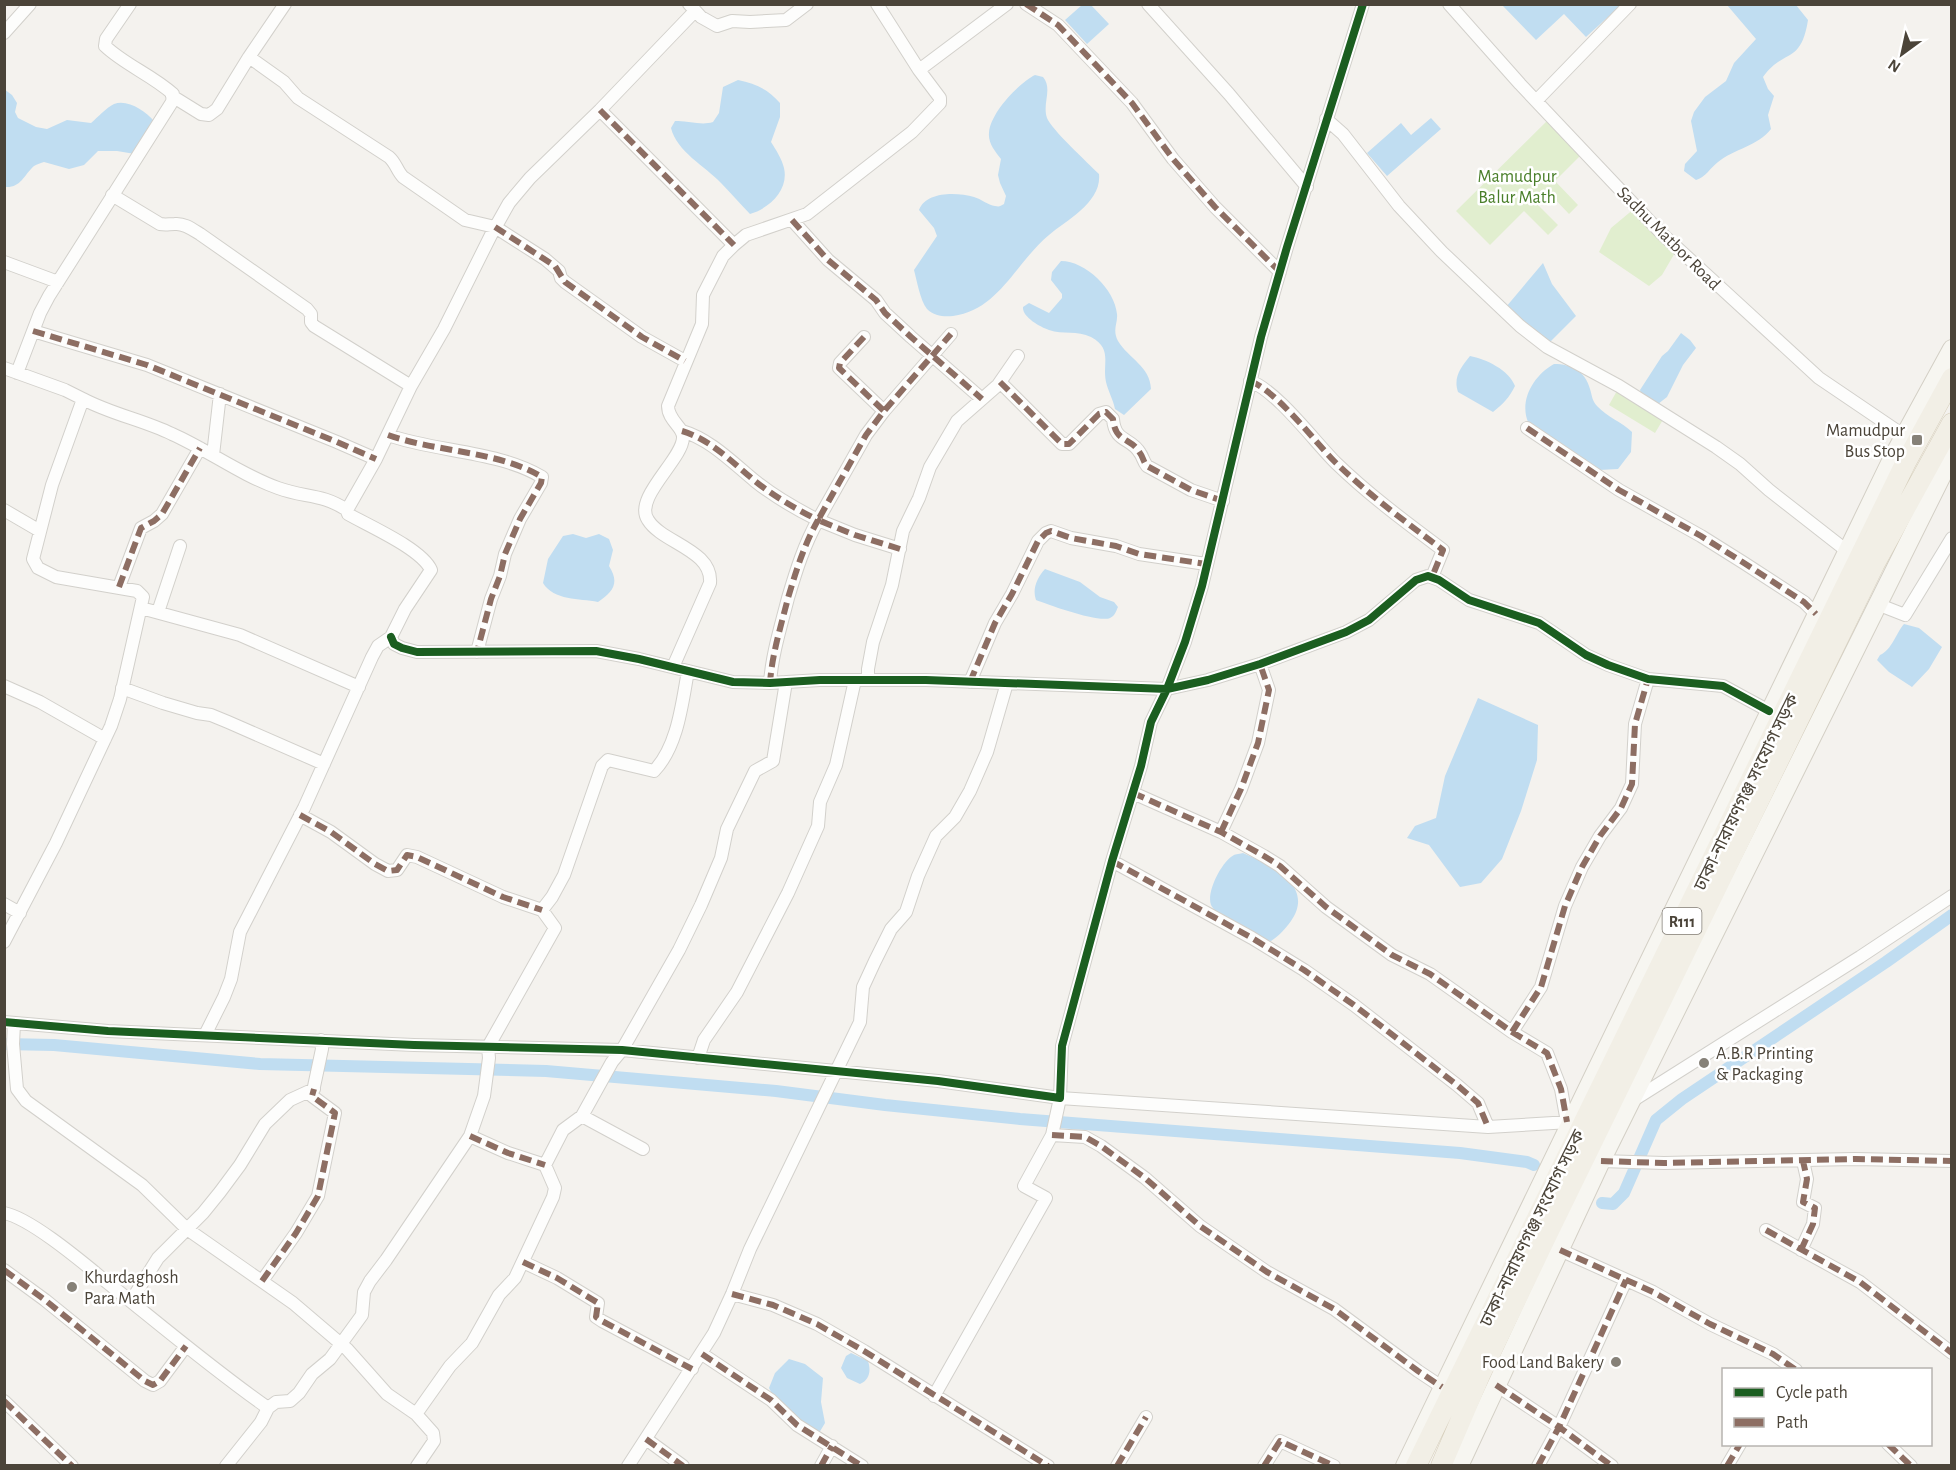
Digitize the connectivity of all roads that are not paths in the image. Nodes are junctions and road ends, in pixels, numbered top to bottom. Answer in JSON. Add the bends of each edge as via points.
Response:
{"nodes":[{"id":1,"x":30,"y":4,"type":"edge"},
{"id":2,"x":130,"y":4,"type":"edge"},
{"id":3,"x":285,"y":4,"type":"edge"},
{"id":4,"x":807,"y":4,"type":"edge"},
{"id":5,"x":877,"y":4,"type":"edge"},
{"id":6,"x":1007,"y":4,"type":"edge"},
{"id":7,"x":1026,"y":4,"type":"edge"},
{"id":8,"x":1148,"y":4,"type":"edge"},
{"id":9,"x":1363,"y":4,"type":"edge"},
{"id":10,"x":1449,"y":4,"type":"edge"},
{"id":11,"x":1630,"y":4,"type":"edge"},
{"id":12,"x":692,"y":8,"type":"edge"},
{"id":13,"x":4,"y":33,"type":"edge"},
{"id":14,"x":249,"y":57,"type":"junction"},
{"id":15,"x":919,"y":69,"type":"junction"},
{"id":16,"x":172,"y":96,"type":"junction"},
{"id":17,"x":1536,"y":101,"type":"junction"},
{"id":18,"x":600,"y":110,"type":"junction"},
{"id":19,"x":1326,"y":119,"type":"junction"},
{"id":20,"x":1307,"y":187,"type":"junction"},
{"id":21,"x":112,"y":195,"type":"junction"},
{"id":22,"x":792,"y":220,"type":"junction"},
{"id":23,"x":495,"y":227,"type":"junction"},
{"id":24,"x":734,"y":245,"type":"junction"},
{"id":25,"x":4,"y":262,"type":"edge"},
{"id":26,"x":1280,"y":272,"type":"junction"},
{"id":27,"x":58,"y":282,"type":"junction"},
{"id":28,"x":33,"y":331,"type":"junction"},
{"id":29,"x":951,"y":334,"type":"dead end"},
{"id":30,"x":864,"y":337,"type":"dead end"},
{"id":31,"x":1952,"y":349,"type":"edge"},
{"id":32,"x":932,"y":355,"type":"junction"},
{"id":33,"x":1018,"y":356,"type":"dead end"},
{"id":34,"x":685,"y":361,"type":"junction"},
{"id":35,"x":4,"y":368,"type":"edge"},
{"id":36,"x":17,"y":373,"type":"junction"},
{"id":37,"x":1952,"y":378,"type":"edge"},
{"id":38,"x":1250,"y":381,"type":"junction"},
{"id":39,"x":1000,"y":382,"type":"junction"},
{"id":40,"x":411,"y":386,"type":"junction"},
{"id":41,"x":220,"y":394,"type":"junction"},
{"id":42,"x":83,"y":399,"type":"junction"},
{"id":43,"x":982,"y":399,"type":"junction"},
{"id":44,"x":884,"y":411,"type":"junction"},
{"id":45,"x":1951,"y":427,"type":"edge"},
{"id":46,"x":1527,"y":428,"type":"dead end"},
{"id":47,"x":682,"y":431,"type":"junction"},
{"id":48,"x":388,"y":435,"type":"junction"},
{"id":49,"x":1910,"y":440,"type":"junction"},
{"id":50,"x":200,"y":448,"type":"junction"},
{"id":51,"x":213,"y":455,"type":"junction"},
{"id":52,"x":1952,"y":456,"type":"edge"},
{"id":53,"x":376,"y":459,"type":"junction"},
{"id":54,"x":1223,"y":501,"type":"junction"},
{"id":55,"x":4,"y":510,"type":"edge"},
{"id":56,"x":347,"y":510,"type":"junction"},
{"id":57,"x":818,"y":520,"type":"junction"},
{"id":58,"x":40,"y":531,"type":"junction"},
{"id":59,"x":1952,"y":538,"type":"edge"},
{"id":60,"x":180,"y":546,"type":"dead end"},
{"id":61,"x":900,"y":549,"type":"junction"},
{"id":62,"x":1847,"y":551,"type":"junction"},
{"id":63,"x":1206,"y":564,"type":"junction"},
{"id":64,"x":1432,"y":577,"type":"junction"},
{"id":65,"x":119,"y":588,"type":"junction"},
{"id":66,"x":1877,"y":604,"type":"junction"},
{"id":67,"x":141,"y":608,"type":"junction"},
{"id":68,"x":158,"y":612,"type":"junction"},
{"id":69,"x":1816,"y":614,"type":"junction"},
{"id":70,"x":391,"y":637,"type":"junction"},
{"id":71,"x":477,"y":652,"type":"junction"},
{"id":72,"x":1260,"y":664,"type":"junction"},
{"id":73,"x":673,"y":667,"type":"junction"},
{"id":74,"x":688,"y":670,"type":"junction"},
{"id":75,"x":1648,"y":679,"type":"junction"},
{"id":76,"x":861,"y":680,"type":"junction"},
{"id":77,"x":970,"y":681,"type":"junction"},
{"id":78,"x":786,"y":682,"type":"junction"},
{"id":79,"x":770,"y":683,"type":"junction"},
{"id":80,"x":1007,"y":683,"type":"junction"},
{"id":81,"x":4,"y":686,"type":"edge"},
{"id":82,"x":359,"y":687,"type":"junction"},
{"id":83,"x":122,"y":688,"type":"junction"},
{"id":84,"x":1167,"y":689,"type":"junction"},
{"id":85,"x":1769,"y":711,"type":"junction"},
{"id":86,"x":105,"y":739,"type":"junction"},
{"id":87,"x":324,"y":764,"type":"junction"},
{"id":88,"x":1133,"y":793,"type":"junction"},
{"id":89,"x":300,"y":815,"type":"junction"},
{"id":90,"x":1221,"y":832,"type":"junction"},
{"id":91,"x":1112,"y":861,"type":"junction"},
{"id":92,"x":1952,"y":896,"type":"edge"},
{"id":93,"x":4,"y":904,"type":"edge"},
{"id":94,"x":542,"y":910,"type":"junction"},
{"id":95,"x":20,"y":913,"type":"junction"},
{"id":96,"x":4,"y":942,"type":"edge"},
{"id":97,"x":1652,"y":966,"type":"junction"},
{"id":98,"x":9,"y":1023,"type":"edge"},
{"id":99,"x":1512,"y":1032,"type":"junction"},
{"id":100,"x":205,"y":1035,"type":"junction"},
{"id":101,"x":322,"y":1045,"type":"junction"},
{"id":102,"x":622,"y":1050,"type":"junction"},
{"id":103,"x":489,"y":1052,"type":"junction"},
{"id":104,"x":698,"y":1058,"type":"junction"},
{"id":105,"x":835,"y":1072,"type":"junction"},
{"id":106,"x":314,"y":1089,"type":"junction"},
{"id":107,"x":1631,"y":1101,"type":"junction"},
{"id":108,"x":1059,"y":1102,"type":"junction"},
{"id":109,"x":582,"y":1116,"type":"junction"},
{"id":110,"x":1568,"y":1122,"type":"junction"},
{"id":111,"x":1488,"y":1127,"type":"junction"},
{"id":112,"x":1052,"y":1135,"type":"junction"},
{"id":113,"x":470,"y":1136,"type":"junction"},
{"id":114,"x":643,"y":1149,"type":"dead end"},
{"id":115,"x":1601,"y":1161,"type":"junction"},
{"id":116,"x":1803,"y":1161,"type":"junction"},
{"id":117,"x":1952,"y":1161,"type":"edge"},
{"id":118,"x":544,"y":1166,"type":"junction"},
{"id":119,"x":4,"y":1213,"type":"edge"},
{"id":120,"x":187,"y":1229,"type":"junction"},
{"id":121,"x":1766,"y":1230,"type":"dead end"},
{"id":122,"x":1560,"y":1250,"type":"junction"},
{"id":123,"x":1801,"y":1250,"type":"junction"},
{"id":124,"x":523,"y":1262,"type":"junction"},
{"id":125,"x":4,"y":1270,"type":"edge"},
{"id":126,"x":1626,"y":1280,"type":"junction"},
{"id":127,"x":262,"y":1281,"type":"junction"},
{"id":128,"x":732,"y":1294,"type":"junction"},
{"id":129,"x":131,"y":1300,"type":"junction"},
{"id":130,"x":340,"y":1343,"type":"junction"},
{"id":131,"x":186,"y":1346,"type":"junction"},
{"id":132,"x":1952,"y":1353,"type":"edge"},
{"id":133,"x":702,"y":1354,"type":"junction"},
{"id":134,"x":1793,"y":1368,"type":"edge"},
{"id":135,"x":692,"y":1369,"type":"junction"},
{"id":136,"x":1496,"y":1385,"type":"junction"},
{"id":137,"x":1442,"y":1387,"type":"junction"},
{"id":138,"x":934,"y":1396,"type":"junction"},
{"id":139,"x":4,"y":1401,"type":"edge"},
{"id":140,"x":268,"y":1408,"type":"junction"},
{"id":141,"x":416,"y":1414,"type":"junction"},
{"id":142,"x":1146,"y":1418,"type":"dead end"},
{"id":143,"x":1559,"y":1426,"type":"junction"},
{"id":144,"x":646,"y":1439,"type":"junction"},
{"id":145,"x":832,"y":1446,"type":"junction"},
{"id":146,"x":1739,"y":1446,"type":"edge"},
{"id":147,"x":1890,"y":1446,"type":"edge"},
{"id":148,"x":72,"y":1466,"type":"edge"},
{"id":149,"x":226,"y":1466,"type":"edge"},
{"id":150,"x":417,"y":1466,"type":"edge"},
{"id":151,"x":628,"y":1466,"type":"edge"},
{"id":152,"x":683,"y":1466,"type":"edge"},
{"id":153,"x":821,"y":1466,"type":"edge"},
{"id":154,"x":862,"y":1466,"type":"edge"},
{"id":155,"x":1048,"y":1466,"type":"edge"},
{"id":156,"x":1117,"y":1466,"type":"edge"},
{"id":157,"x":1264,"y":1466,"type":"edge"},
{"id":158,"x":1334,"y":1466,"type":"edge"},
{"id":159,"x":1405,"y":1466,"type":"edge"},
{"id":160,"x":1416,"y":1466,"type":"edge"},
{"id":161,"x":1441,"y":1466,"type":"edge"},
{"id":162,"x":1459,"y":1466,"type":"edge"},
{"id":163,"x":1538,"y":1466,"type":"edge"},
{"id":164,"x":1612,"y":1466,"type":"edge"},
{"id":165,"x":1727,"y":1466,"type":"edge"},
{"id":166,"x":1911,"y":1466,"type":"edge"}],
"edges":[{"from":1,"to":13,"type":"street"},
{"from":2,"to":16,"type":"street","via":[[105,46]]},
{"from":3,"to":14,"type":"street"},
{"from":4,"to":12,"type":"street","via":[[786,20],[732,21],[717,26]]},
{"from":5,"to":15,"type":"street"},
{"from":6,"to":15,"type":"street"},
{"from":7,"to":26,"type":"street","via":[[1058,25],[1132,103],[1215,207]]},
{"from":8,"to":20,"type":"street"},
{"from":9,"to":19,"type":"street"},
{"from":10,"to":17,"type":"street","name":"Sadhu Matbor Road"},
{"from":11,"to":17,"type":"street"},
{"from":12,"to":18,"type":"street"},
{"from":14,"to":16,"type":"street","via":[[217,109],[209,115]]},
{"from":14,"to":23,"type":"street","via":[[284,82],[298,98],[389,157],[403,177],[447,208],[465,220]]},
{"from":15,"to":22,"type":"street","via":[[940,98],[938,108],[857,176],[807,214]]},
{"from":16,"to":21,"type":"street","via":[[172,102]]},
{"from":17,"to":49,"type":"street","name":"Sadhu Matbor Road","via":[[1661,233],[1749,316],[1819,378]]},
{"from":18,"to":23,"type":"street","via":[[530,178]]},
{"from":18,"to":24,"type":"street"},
{"from":19,"to":20,"type":"street"},
{"from":19,"to":62,"type":"street","via":[[1442,252],[1520,326],[1547,347],[1619,386],[1716,447]]},
{"from":20,"to":26,"type":"street"},
{"from":21,"to":27,"type":"street"},
{"from":21,"to":40,"type":"street","via":[[160,224],[184,225],[200,234],[307,309],[314,326]]},
{"from":22,"to":24,"type":"street","via":[[746,235]]},
{"from":22,"to":32,"type":"street","via":[[828,260]]},
{"from":23,"to":34,"type":"street","via":[[555,266],[566,282],[642,337]]},
{"from":23,"to":40,"type":"street"},
{"from":24,"to":34,"type":"street","via":[[723,256],[706,288],[702,324]]},
{"from":25,"to":27,"type":"street"},
{"from":26,"to":38,"type":"street"},
{"from":27,"to":28,"type":"street"},
{"from":28,"to":36,"type":"street"},
{"from":28,"to":41,"type":"street","via":[[147,365]]},
{"from":29,"to":32,"type":"street"},
{"from":30,"to":44,"type":"street","via":[[839,368]]},
{"from":31,"to":49,"type":"street"},
{"from":32,"to":43,"type":"street"},
{"from":32,"to":44,"type":"street"},
{"from":33,"to":39,"type":"street"},
{"from":34,"to":47,"type":"street","via":[[668,406],[668,414]]},
{"from":35,"to":36,"type":"street"},
{"from":36,"to":42,"type":"street"},
{"from":37,"to":49,"type":"main road","name":"ঢাকা-নারায়ণগঞ্জ সংযোগ সড়ক","number":"R111"},
{"from":38,"to":54,"type":"street"},
{"from":38,"to":64,"type":"street","via":[[1279,402],[1337,464],[1443,550]]},
{"from":39,"to":43,"type":"street"},
{"from":39,"to":54,"type":"street","via":[[1062,444],[1069,444],[1099,414],[1106,412],[1113,419],[1114,429],[1139,452],[1147,466],[1191,490]]},
{"from":40,"to":48,"type":"street"},
{"from":41,"to":51,"type":"street"},
{"from":41,"to":53,"type":"street"},
{"from":42,"to":50,"type":"street"},
{"from":42,"to":58,"type":"street","via":[[52,484]]},
{"from":43,"to":61,"type":"street","via":[[957,421],[938,451],[903,531]]},
{"from":44,"to":57,"type":"street","via":[[854,454]]},
{"from":45,"to":161,"type":"main road","name":"ঢাকা-নারায়ণগঞ্জ সংযোগ সড়ক","number":"R111","via":[[1870,574],[1554,1221]]},
{"from":46,"to":69,"type":"street","via":[[1619,490],[1744,563]]},
{"from":47,"to":57,"type":"street","via":[[708,444],[774,495]]},
{"from":47,"to":73,"type":"street","via":[[684,439],[652,492],[645,513],[648,521],[699,559],[711,573]]},
{"from":48,"to":53,"type":"street"},
{"from":48,"to":71,"type":"street","via":[[508,463],[542,477],[505,554]]},
{"from":49,"to":62,"type":"street"},
{"from":49,"to":97,"type":"main road","name":"ঢাকা-নারায়ণগঞ্জ সংযোগ সড়ক","number":"R111","via":[[1773,736]]},
{"from":50,"to":51,"type":"street"},
{"from":50,"to":65,"type":"street","via":[[162,514],[141,528]]},
{"from":51,"to":56,"type":"street","via":[[260,481],[291,492],[321,496]]},
{"from":52,"to":66,"type":"street"},
{"from":53,"to":56,"type":"street"},
{"from":54,"to":63,"type":"street"},
{"from":55,"to":58,"type":"street"},
{"from":56,"to":70,"type":"street","via":[[429,564],[431,570]]},
{"from":57,"to":61,"type":"street"},
{"from":57,"to":79,"type":"street","via":[[793,577]]},
{"from":58,"to":65,"type":"street","via":[[33,559],[38,568],[56,577]]},
{"from":59,"to":66,"type":"street","via":[[1905,615]]},
{"from":60,"to":68,"type":"street"},
{"from":61,"to":76,"type":"street","via":[[888,600]]},
{"from":62,"to":69,"type":"street"},
{"from":63,"to":77,"type":"street","via":[[1139,554],[1046,532],[995,623]]},
{"from":63,"to":84,"type":"street","via":[[1192,620]]},
{"from":64,"to":72,"type":"street","via":[[1416,580],[1369,620]]},
{"from":64,"to":75,"type":"street","via":[[1469,600],[1539,623],[1586,655]]},
{"from":65,"to":67,"type":"street","via":[[137,591],[143,597]]},
{"from":66,"to":107,"type":"street"},
{"from":67,"to":68,"type":"street"},
{"from":67,"to":83,"type":"street"},
{"from":68,"to":82,"type":"street","via":[[240,636]]},
{"from":69,"to":85,"type":"street"},
{"from":70,"to":71,"type":"street","via":[[394,644],[417,652]]},
{"from":70,"to":82,"type":"street","via":[[378,646]]},
{"from":71,"to":73,"type":"street","via":[[596,651]]},
{"from":72,"to":84,"type":"street"},
{"from":72,"to":90,"type":"street","via":[[1269,690],[1258,743]]},
{"from":73,"to":74,"type":"street"},
{"from":74,"to":79,"type":"street","via":[[733,682]]},
{"from":74,"to":94,"type":"street","via":[[672,740],[659,765],[654,771],[608,760],[602,766],[564,874]]},
{"from":75,"to":85,"type":"street","via":[[1723,686]]},
{"from":75,"to":99,"type":"street","via":[[1635,724],[1632,784],[1582,867],[1565,906],[1541,987]]},
{"from":76,"to":77,"type":"street"},
{"from":76,"to":78,"type":"street"},
{"from":76,"to":104,"type":"street","via":[[836,765],[820,802],[818,826],[737,992],[704,1040]]},
{"from":77,"to":80,"type":"street"},
{"from":78,"to":79,"type":"street"},
{"from":78,"to":102,"type":"street","via":[[773,761],[755,771],[727,829],[721,858],[701,905]]},
{"from":80,"to":84,"type":"street"},
{"from":80,"to":105,"type":"street","via":[[977,775],[955,817],[936,836],[906,912],[891,928],[875,961],[863,987],[860,1022]]},
{"from":81,"to":86,"type":"street"},
{"from":82,"to":87,"type":"street"},
{"from":83,"to":86,"type":"street"},
{"from":83,"to":87,"type":"street","via":[[211,715]]},
{"from":84,"to":88,"type":"street","via":[[1151,722]]},
{"from":85,"to":97,"type":"street"},
{"from":86,"to":95,"type":"street"},
{"from":87,"to":89,"type":"street"},
{"from":88,"to":90,"type":"street"},
{"from":88,"to":91,"type":"street"},
{"from":89,"to":94,"type":"street","via":[[388,871],[397,870],[407,855],[417,857],[503,897]]},
{"from":89,"to":100,"type":"street","via":[[240,932],[231,979]]},
{"from":90,"to":99,"type":"street","via":[[1280,866],[1326,907],[1392,955],[1430,974]]},
{"from":91,"to":108,"type":"street","via":[[1062,1046]]},
{"from":91,"to":111,"type":"street","via":[[1252,938],[1347,1000],[1478,1103]]},
{"from":92,"to":107,"type":"street"},
{"from":93,"to":95,"type":"street"},
{"from":94,"to":103,"type":"street","via":[[555,928]]},
{"from":95,"to":96,"type":"street"},
{"from":97,"to":110,"type":"street"},
{"from":97,"to":160,"type":"main road","name":"ঢাকা-নারায়ণগঞ্জ সংযোগ সড়ক","number":"R111"},
{"from":98,"to":100,"type":"street"},
{"from":98,"to":120,"type":"street","via":[[17,1089],[26,1101],[141,1185]]},
{"from":99,"to":110,"type":"street","via":[[1546,1053],[1561,1089]]},
{"from":100,"to":101,"type":"street"},
{"from":101,"to":103,"type":"street"},
{"from":101,"to":106,"type":"street"},
{"from":102,"to":103,"type":"street"},
{"from":102,"to":104,"type":"street"},
{"from":102,"to":109,"type":"street"},
{"from":103,"to":113,"type":"street","via":[[484,1096]]},
{"from":104,"to":105,"type":"street"},
{"from":105,"to":108,"type":"street","via":[[938,1081]]},
{"from":105,"to":128,"type":"street","via":[[750,1248]]},
{"from":106,"to":120,"type":"street","via":[[290,1100],[265,1124],[240,1165]]},
{"from":106,"to":127,"type":"street","via":[[312,1096],[335,1113],[319,1190],[296,1233]]},
{"from":107,"to":115,"type":"street"},
{"from":108,"to":111,"type":"street"},
{"from":108,"to":112,"type":"street"},
{"from":109,"to":114,"type":"street"},
{"from":109,"to":118,"type":"street","via":[[563,1130]]},
{"from":110,"to":111,"type":"street"},
{"from":110,"to":137,"type":"street"},
{"from":112,"to":137,"type":"street","via":[[1085,1137],[1101,1146],[1200,1226],[1267,1272],[1334,1309]]},
{"from":112,"to":138,"type":"street","via":[[1024,1186],[1046,1198]]},
{"from":113,"to":118,"type":"street"},
{"from":113,"to":130,"type":"street","via":[[370,1281],[364,1292],[362,1315]]},
{"from":115,"to":116,"type":"street"},
{"from":115,"to":122,"type":"street"},
{"from":116,"to":117,"type":"street"},
{"from":116,"to":123,"type":"street","via":[[1807,1179],[1803,1202],[1815,1208],[1813,1224]]},
{"from":118,"to":124,"type":"street","via":[[555,1188],[554,1197]]},
{"from":119,"to":129,"type":"street","via":[[57,1243]]},
{"from":120,"to":127,"type":"street"},
{"from":120,"to":129,"type":"street","via":[[158,1258]]},
{"from":121,"to":123,"type":"street"},
{"from":122,"to":126,"type":"street"},
{"from":122,"to":136,"type":"street"},
{"from":123,"to":132,"type":"street","via":[[1860,1282]]},
{"from":124,"to":135,"type":"street","via":[[598,1303],[596,1317],[602,1321]]},
{"from":124,"to":141,"type":"street","via":[[472,1343],[450,1366]]},
{"from":125,"to":131,"type":"street","via":[[153,1385]]},
{"from":126,"to":134,"type":"street","via":[[1773,1354]]},
{"from":126,"to":143,"type":"street"},
{"from":127,"to":130,"type":"street"},
{"from":128,"to":133,"type":"street"},
{"from":128,"to":138,"type":"street","via":[[817,1324]]},
{"from":129,"to":131,"type":"street"},
{"from":130,"to":140,"type":"street","via":[[299,1393],[290,1401],[276,1401]]},
{"from":130,"to":141,"type":"street","via":[[387,1394]]},
{"from":131,"to":140,"type":"street"},
{"from":133,"to":135,"type":"street"},
{"from":133,"to":145,"type":"street","via":[[771,1400],[797,1425]]},
{"from":135,"to":144,"type":"street"},
{"from":136,"to":143,"type":"street"},
{"from":136,"to":162,"type":"street"},
{"from":137,"to":159,"type":"street"},
{"from":138,"to":155,"type":"street"},
{"from":139,"to":148,"type":"street"},
{"from":140,"to":149,"type":"street"},
{"from":141,"to":150,"type":"street","via":[[433,1433],[434,1441]]},
{"from":142,"to":156,"type":"street"},
{"from":143,"to":163,"type":"street"},
{"from":143,"to":164,"type":"street"},
{"from":144,"to":151,"type":"street"},
{"from":144,"to":152,"type":"street"},
{"from":145,"to":153,"type":"street"},
{"from":145,"to":154,"type":"street"},
{"from":146,"to":165,"type":"street"},
{"from":147,"to":166,"type":"street"},
{"from":157,"to":158,"type":"street","via":[[1280,1441]]}]}
